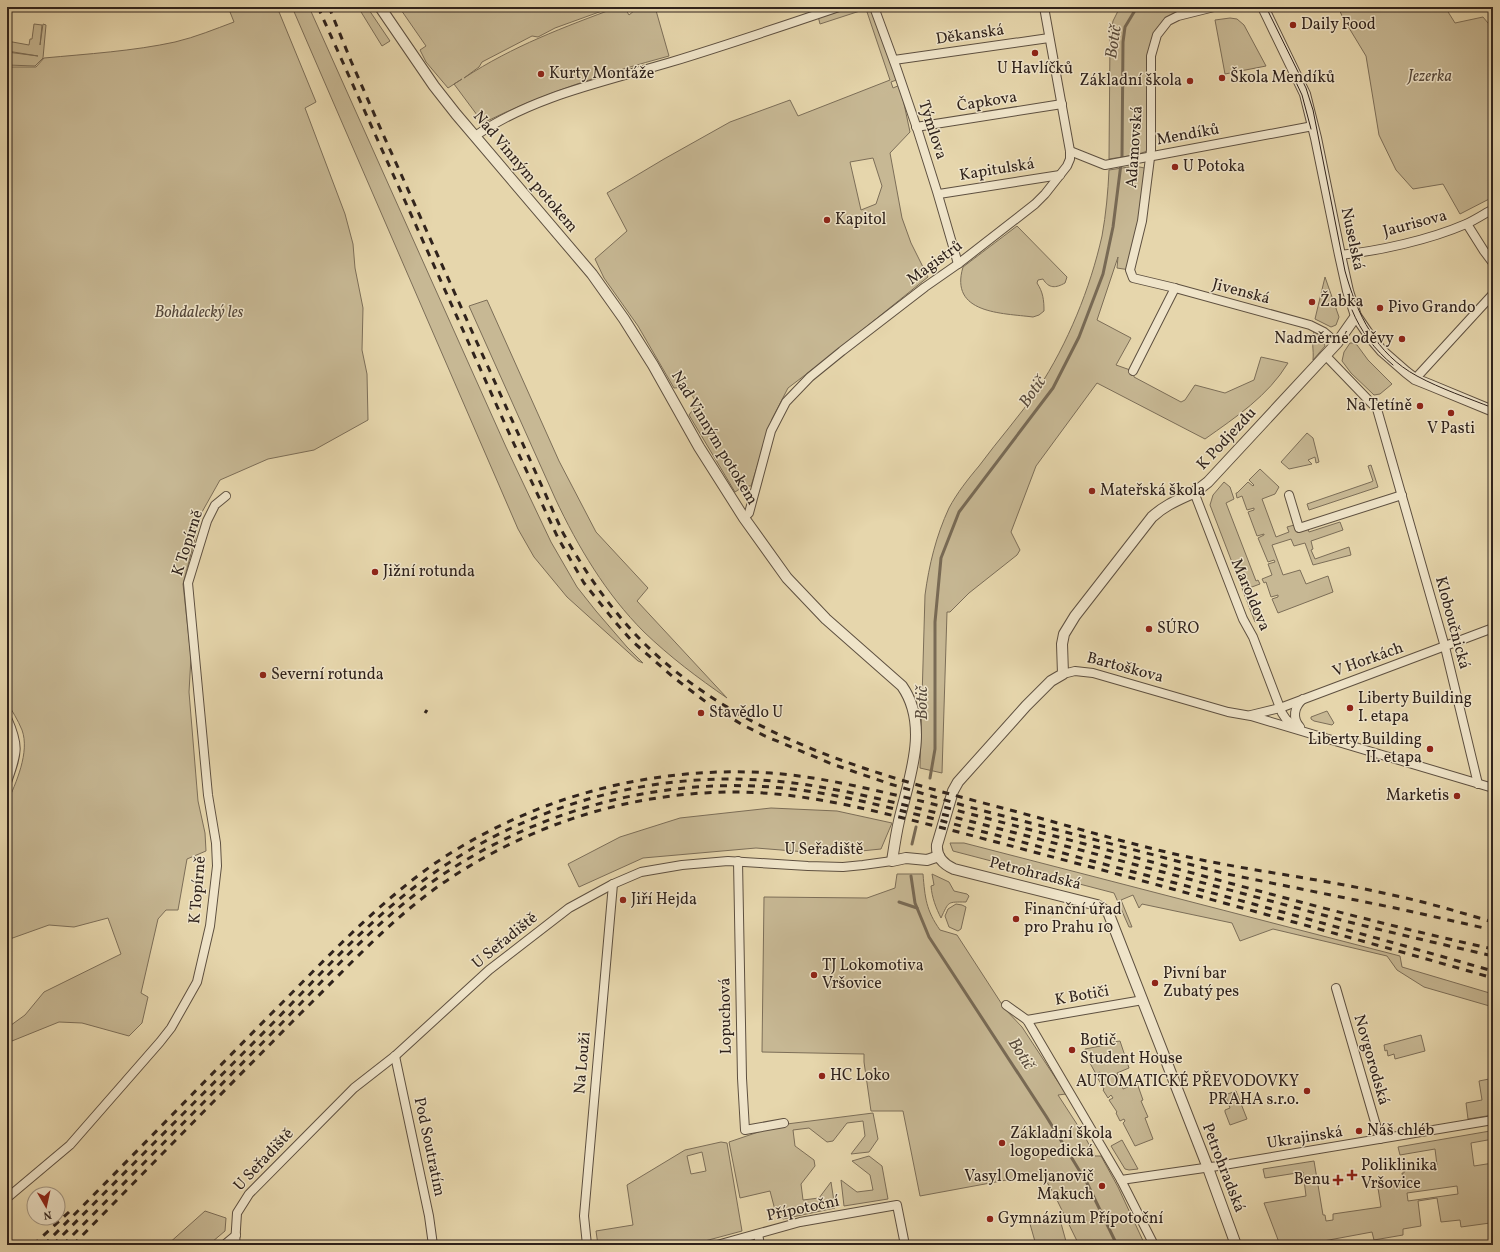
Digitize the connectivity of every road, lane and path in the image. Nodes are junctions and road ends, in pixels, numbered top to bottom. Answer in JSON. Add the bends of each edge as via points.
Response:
{"nodes":[{"id":1,"x":380,"y":7,"type":"edge"},
{"id":2,"x":839,"y":7,"type":"edge"},
{"id":3,"x":874,"y":7,"type":"edge"},
{"id":4,"x":1044,"y":7,"type":"edge"},
{"id":5,"x":1214,"y":7,"type":"edge"},
{"id":6,"x":1263,"y":7,"type":"edge"},
{"id":7,"x":1049,"y":38,"type":"junction"},
{"id":8,"x":894,"y":60,"type":"junction"},
{"id":9,"x":1062,"y":104,"type":"junction"},
{"id":10,"x":1313,"y":126,"type":"junction"},
{"id":11,"x":916,"y":127,"type":"junction"},
{"id":12,"x":475,"y":136,"type":"junction"},
{"id":13,"x":1070,"y":152,"type":"junction"},
{"id":14,"x":1151,"y":155,"type":"junction"},
{"id":15,"x":1060,"y":175,"type":"junction"},
{"id":16,"x":938,"y":194,"type":"junction"},
{"id":17,"x":1493,"y":209,"type":"edge"},
{"id":18,"x":1467,"y":224,"type":"junction"},
{"id":19,"x":1340,"y":255,"type":"junction"},
{"id":20,"x":1493,"y":263,"type":"edge"},
{"id":21,"x":958,"y":264,"type":"junction"},
{"id":22,"x":1133,"y":278,"type":"joint"},
{"id":23,"x":1175,"y":288,"type":"junction"},
{"id":24,"x":1493,"y":294,"type":"edge"},
{"id":25,"x":1356,"y":316,"type":"junction"},
{"id":26,"x":1337,"y":342,"type":"junction"},
{"id":27,"x":1325,"y":355,"type":"junction"},
{"id":28,"x":1133,"y":371,"type":"dead end"},
{"id":29,"x":1415,"y":379,"type":"junction"},
{"id":30,"x":1493,"y":411,"type":"edge"},
{"id":31,"x":1194,"y":492,"type":"junction"},
{"id":32,"x":1288,"y":494,"type":"dead end"},
{"id":33,"x":1402,"y":495,"type":"junction"},
{"id":34,"x":226,"y":496,"type":"dead end"},
{"id":35,"x":744,"y":518,"type":"junction"},
{"id":36,"x":1493,"y":628,"type":"edge"},
{"id":37,"x":1445,"y":646,"type":"junction"},
{"id":38,"x":1063,"y":674,"type":"junction"},
{"id":39,"x":1306,"y":698,"type":"junction"},
{"id":40,"x":1280,"y":708,"type":"junction"},
{"id":41,"x":1251,"y":716,"type":"junction"},
{"id":42,"x":7,"y":718,"type":"edge"},
{"id":43,"x":1307,"y":732,"type":"junction"},
{"id":44,"x":7,"y":782,"type":"edge"},
{"id":45,"x":1478,"y":784,"type":"junction"},
{"id":46,"x":1493,"y":788,"type":"edge"},
{"id":47,"x":938,"y":856,"type":"junction"},
{"id":48,"x":892,"y":861,"type":"junction"},
{"id":49,"x":738,"y":862,"type":"junction"},
{"id":50,"x":613,"y":884,"type":"junction"},
{"id":51,"x":1336,"y":988,"type":"dead end"},
{"id":52,"x":1142,"y":1000,"type":"junction"},
{"id":53,"x":1006,"y":1005,"type":"dead end"},
{"id":54,"x":1027,"y":1020,"type":"junction"},
{"id":55,"x":395,"y":1056,"type":"junction"},
{"id":56,"x":1493,"y":1120,"type":"edge"},
{"id":57,"x":784,"y":1123,"type":"dead end"},
{"id":58,"x":1380,"y":1140,"type":"junction"},
{"id":59,"x":1208,"y":1168,"type":"junction"},
{"id":60,"x":1121,"y":1180,"type":"junction"},
{"id":61,"x":7,"y":1198,"type":"edge"},
{"id":62,"x":758,"y":1234,"type":"junction"},
{"id":63,"x":236,"y":1235,"type":"junction"},
{"id":64,"x":224,"y":1245,"type":"edge"},
{"id":65,"x":235,"y":1245,"type":"edge"},
{"id":66,"x":432,"y":1245,"type":"edge"},
{"id":67,"x":588,"y":1245,"type":"edge"},
{"id":68,"x":717,"y":1245,"type":"edge"},
{"id":69,"x":760,"y":1245,"type":"edge"},
{"id":70,"x":905,"y":1245,"type":"edge"},
{"id":71,"x":1154,"y":1245,"type":"edge"},
{"id":72,"x":1236,"y":1245,"type":"edge"}],
"edges":[{"from":1,"to":12,"type":"street","name":"Nad Vinným potokem","via":[[434,86]]},
{"from":2,"to":12,"type":"street","via":[[709,51],[532,105]]},
{"from":3,"to":8,"type":"street","name":"Týmlova"},
{"from":4,"to":7,"type":"street","name":"Magistrů"},
{"from":5,"to":14,"type":"street","name":"Adamovská","via":[[1178,16],[1168,21],[1157,35],[1151,56]]},
{"from":6,"to":10,"type":"street","name":"Nuselská","via":[[1305,94]]},
{"from":7,"to":8,"type":"street","name":"Děkanská"},
{"from":7,"to":9,"type":"street","name":"Magistrů"},
{"from":8,"to":11,"type":"street","name":"Týmlova"},
{"from":9,"to":11,"type":"street","name":"Čapkova"},
{"from":9,"to":13,"type":"street","name":"Magistrů"},
{"from":10,"to":14,"type":"street","name":"Mendíků"},
{"from":10,"to":19,"type":"street","name":"Nuselská"},
{"from":11,"to":16,"type":"street","name":"Týmlova"},
{"from":12,"to":35,"type":"street","name":"Nad Vinným potokem","via":[[592,274],[624,319]]},
{"from":13,"to":14,"type":"street","name":"Mendíků","via":[[1105,165]]},
{"from":13,"to":15,"type":"street","name":"Magistrů","via":[[1068,164]]},
{"from":14,"to":22,"type":"street","name":"Adamovská","via":[[1142,221],[1130,270]]},
{"from":15,"to":16,"type":"street","name":"Kapitulská"},
{"from":15,"to":21,"type":"street","name":"Magistrů","via":[[1035,204]]},
{"from":16,"to":21,"type":"street","name":"Týmlova"},
{"from":17,"to":18,"type":"street","name":"Jaurisova"},
{"from":18,"to":19,"type":"street","name":"Jaurisova","via":[[1429,237]]},
{"from":18,"to":20,"type":"street"},
{"from":19,"to":25,"type":"street","name":"Nuselská"},
{"from":21,"to":35,"type":"street","name":"Magistrů","via":[[842,351],[810,377],[786,402],[771,431],[749,513]]},
{"from":22,"to":23,"type":"street","name":"Jivenská"},
{"from":23,"to":26,"type":"street","name":"Jivenská","via":[[1310,325]]},
{"from":23,"to":28,"type":"street"},
{"from":24,"to":29,"type":"street"},
{"from":25,"to":26,"type":"street","name":"K Podjezdu"},
{"from":25,"to":29,"type":"street","name":"Nuselská","via":[[1382,351]]},
{"from":26,"to":27,"type":"street","name":"K Podjezdu"},
{"from":27,"to":31,"type":"street","name":"K Podjezdu","via":[[1208,482]]},
{"from":27,"to":33,"type":"street","name":"Kloboučnická","via":[[1377,409]]},
{"from":29,"to":30,"type":"street","name":"Nuselská"},
{"from":31,"to":38,"type":"street","name":"K Podjezdu","via":[[1173,501],[1152,517],[1072,620],[1062,644]]},
{"from":31,"to":40,"type":"street","name":"Maroldova"},
{"from":32,"to":33,"type":"street","via":[[1299,528]]},
{"from":33,"to":37,"type":"street","name":"Kloboučnická"},
{"from":34,"to":61,"type":"street","name":"K Topírně","via":[[215,505],[207,521],[188,583],[217,866],[210,926],[198,982],[171,1028],[70,1145]]},
{"from":35,"to":48,"type":"street","name":"Nad Vinným potokem","via":[[797,590],[902,686],[911,701],[915,716],[916,740]]},
{"from":36,"to":37,"type":"street","name":"V Horkách"},
{"from":37,"to":39,"type":"street","name":"V Horkách"},
{"from":37,"to":45,"type":"street","name":"Kloboučnická"},
{"from":38,"to":41,"type":"street","name":"Bartoškova","via":[[1086,671],[1228,712]]},
{"from":38,"to":47,"type":"street","name":"Bartoškova","via":[[1051,681],[1026,706],[958,782],[940,834]]},
{"from":39,"to":40,"type":"street","name":"V Horkách"},
{"from":39,"to":43,"type":"street","via":[[1296,708],[1295,716],[1297,724]]},
{"from":40,"to":41,"type":"street","name":"V Horkách"},
{"from":40,"to":43,"type":"street","name":"Bartoškova","via":[[1291,724]]},
{"from":41,"to":43,"type":"street","name":"Bartoškova"},
{"from":42,"to":44,"type":"street","via":[[15,735],[16,755]]},
{"from":43,"to":45,"type":"street","name":"Bartoškova"},
{"from":45,"to":46,"type":"street","name":"Bartoškova"},
{"from":47,"to":48,"type":"street","via":[[927,860],[906,858]]},
{"from":47,"to":52,"type":"street","name":"Petrohradská","via":[[954,869],[1104,909],[1110,917]]},
{"from":48,"to":49,"type":"street","name":"U Seřadiště","via":[[843,867]]},
{"from":49,"to":50,"type":"street","name":"U Seřadiště","via":[[682,865],[641,872]]},
{"from":49,"to":57,"type":"street","name":"Lopuchová","via":[[745,1130]]},
{"from":50,"to":55,"type":"street","name":"U Seřadiště","via":[[569,908],[489,970]]},
{"from":50,"to":67,"type":"street","name":"Na Louži","via":[[584,1216]]},
{"from":51,"to":58,"type":"street","name":"Novgorodská"},
{"from":52,"to":54,"type":"street","name":"K Botiči"},
{"from":52,"to":59,"type":"street","name":"Petrohradská"},
{"from":53,"to":54,"type":"street"},
{"from":54,"to":60,"type":"street"},
{"from":55,"to":63,"type":"street","name":"U Seřadiště","via":[[354,1088],[249,1194],[237,1213]]},
{"from":55,"to":66,"type":"street","name":"Pod Soutratím","via":[[429,1216]]},
{"from":56,"to":58,"type":"street","name":"Ukrajinská"},
{"from":58,"to":59,"type":"street","name":"Ukrajinská"},
{"from":59,"to":60,"type":"street","name":"Ukrajinská"},
{"from":59,"to":72,"type":"street","name":"Petrohradská"},
{"from":60,"to":71,"type":"street"},
{"from":62,"to":68,"type":"street","name":"Přípotoční"},
{"from":62,"to":69,"type":"street"},
{"from":62,"to":70,"type":"street","name":"Přípotoční","via":[[800,1222],[897,1205]]},
{"from":63,"to":64,"type":"street"},
{"from":63,"to":65,"type":"street","name":"U Seřadiště"}]}
